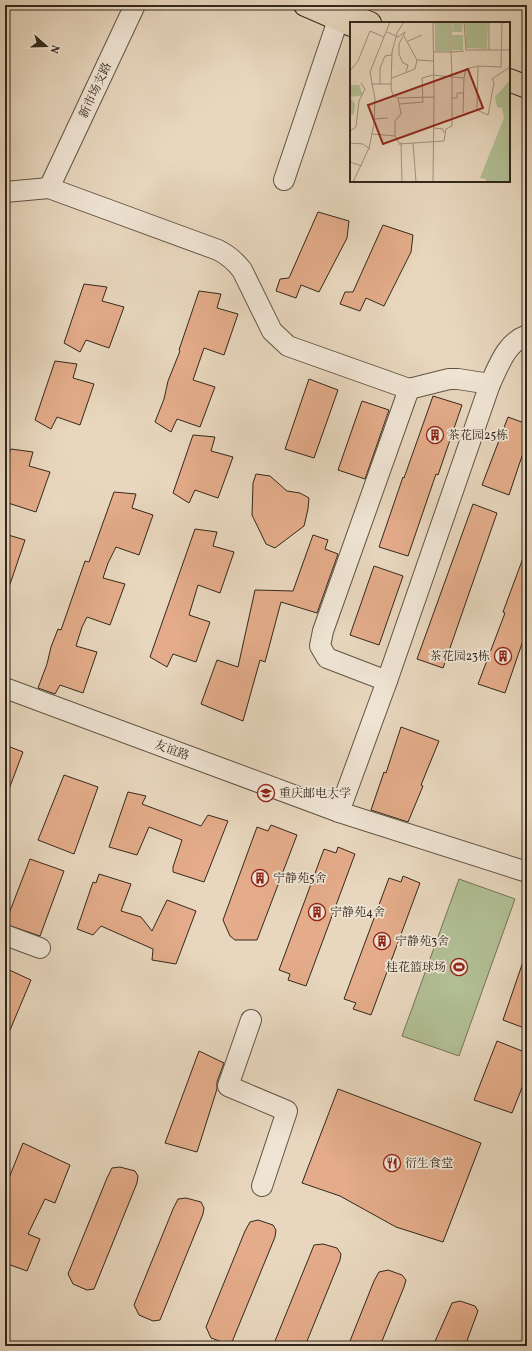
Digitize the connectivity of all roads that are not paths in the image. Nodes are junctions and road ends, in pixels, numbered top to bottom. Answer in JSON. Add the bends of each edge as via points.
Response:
{"nodes":[{"id":1,"x":135,"y":5,"type":"edge"},
{"id":2,"x":305,"y":5,"type":"edge"},
{"id":3,"x":339,"y":15,"type":"edge"},
{"id":4,"x":366,"y":22,"type":"edge"},
{"id":5,"x":510,"y":80,"type":"edge"},
{"id":6,"x":527,"y":87,"type":"edge"},
{"id":7,"x":510,"y":89,"type":"edge"},
{"id":8,"x":527,"y":96,"type":"edge"},
{"id":9,"x":284,"y":180,"type":"dead end"},
{"id":10,"x":52,"y":181,"type":"junction"},
{"id":11,"x":5,"y":192,"type":"edge"},
{"id":12,"x":527,"y":335,"type":"edge"},
{"id":13,"x":490,"y":384,"type":"junction"},
{"id":14,"x":409,"y":389,"type":"junction"},
{"id":15,"x":387,"y":681,"type":"junction"},
{"id":16,"x":5,"y":688,"type":"edge"},
{"id":17,"x":339,"y":812,"type":"junction"},
{"id":18,"x":527,"y":872,"type":"edge"},
{"id":19,"x":5,"y":935,"type":"edge"},
{"id":20,"x":40,"y":948,"type":"dead end"},
{"id":21,"x":251,"y":1020,"type":"dead end"},
{"id":22,"x":262,"y":1186,"type":"dead end"}],
"edges":[{"from":1,"to":10,"type":"street","name":"新市场支路"},
{"from":2,"to":3,"type":"main road"},
{"from":3,"to":4,"type":"main road"},
{"from":3,"to":9,"type":"street"},
{"from":5,"to":6,"type":"main road"},
{"from":7,"to":8,"type":"main road"},
{"from":10,"to":11,"type":"street"},
{"from":10,"to":14,"type":"street","via":[[228,255],[242,270],[272,331],[288,346]]},
{"from":12,"to":13,"type":"street","via":[[513,343],[506,352]]},
{"from":13,"to":14,"type":"street","via":[[449,379]]},
{"from":13,"to":15,"type":"street"},
{"from":14,"to":15,"type":"street","via":[[323,631],[320,646],[327,658]]},
{"from":15,"to":17,"type":"street"},
{"from":16,"to":17,"type":"street","name":"友谊路"},
{"from":17,"to":18,"type":"street","name":"友谊路"},
{"from":19,"to":20,"type":"street"},
{"from":21,"to":22,"type":"street","via":[[228,1086],[286,1111]]}]}
